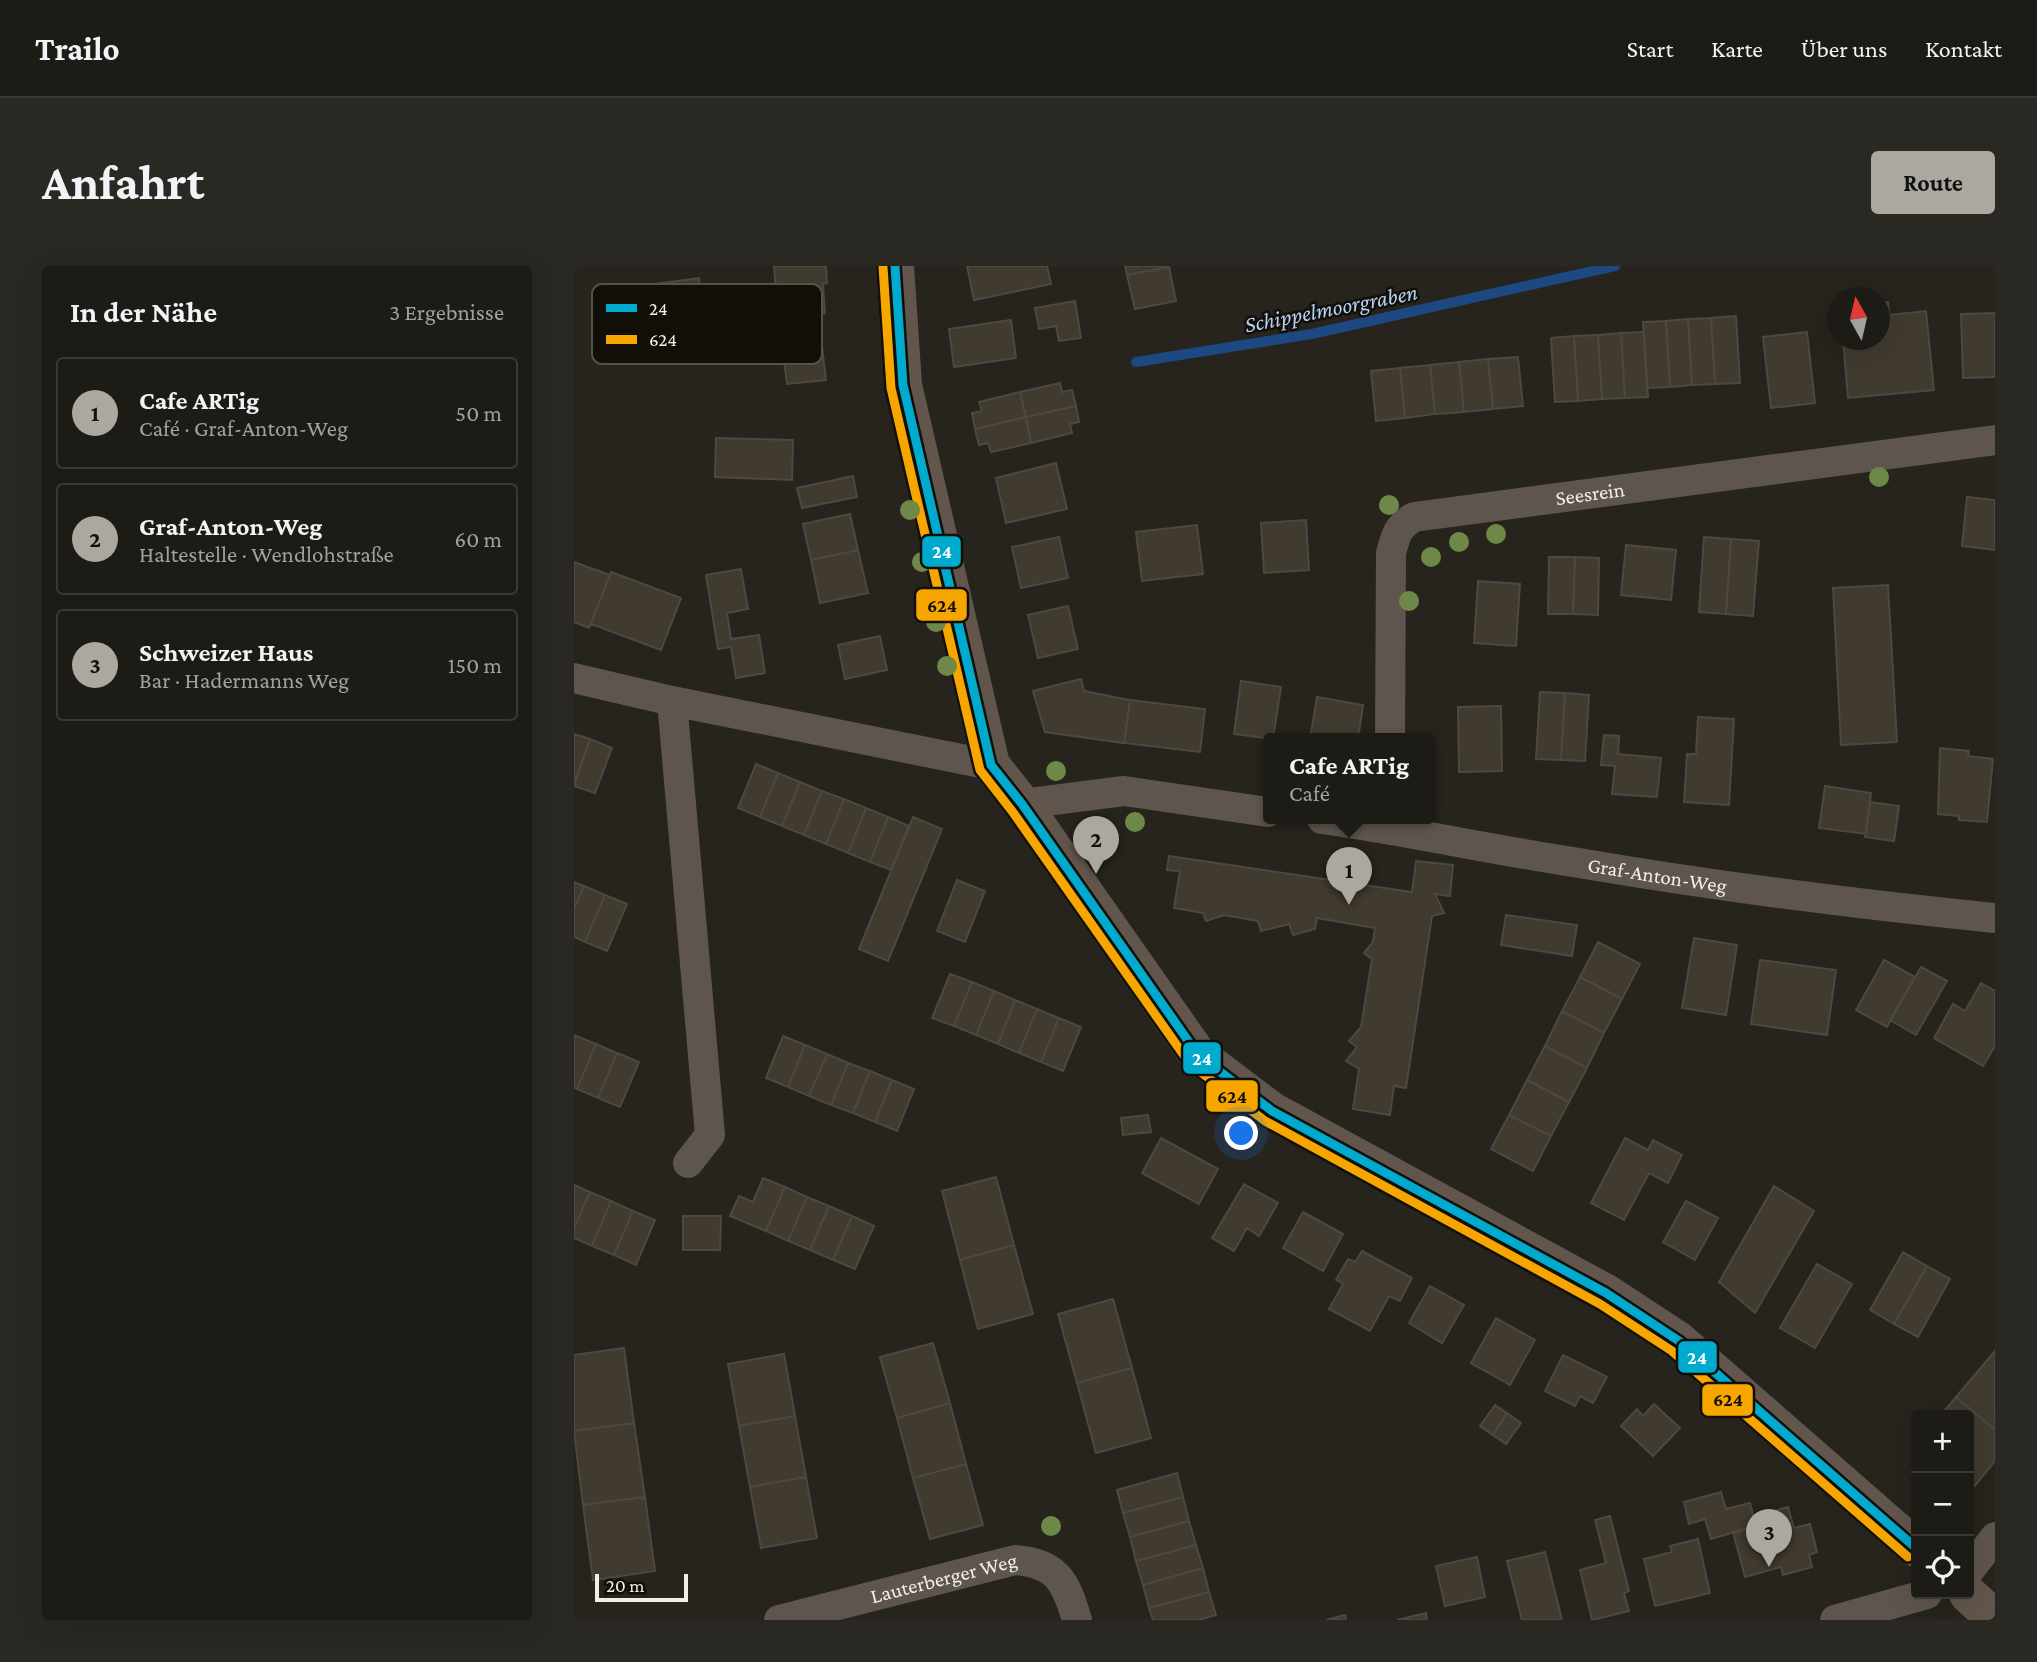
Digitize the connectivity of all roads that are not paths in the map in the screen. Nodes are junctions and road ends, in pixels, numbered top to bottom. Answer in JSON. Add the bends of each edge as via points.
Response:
{"nodes":[{"id":1,"x":895,"y":266,"type":"edge"},
{"id":2,"x":1995,"y":440,"type":"edge"},
{"id":3,"x":574,"y":678,"type":"edge"},
{"id":4,"x":672,"y":701,"type":"junction"},
{"id":5,"x":1390,"y":733,"type":"edge"},
{"id":6,"x":991,"y":765,"type":"junction"},
{"id":7,"x":1021,"y":804,"type":"junction"},
{"id":8,"x":1263,"y":811,"type":"edge"},
{"id":9,"x":1389,"y":824,"type":"edge"},
{"id":10,"x":1995,"y":918,"type":"edge"},
{"id":11,"x":688,"y":1163,"type":"dead end"},
{"id":12,"x":1995,"y":1538,"type":"edge"},
{"id":13,"x":1911,"y":1544,"type":"edge"},
{"id":14,"x":1974,"y":1564,"type":"edge"},
{"id":15,"x":1911,"y":1599,"type":"edge"},
{"id":16,"x":1973,"y":1599,"type":"edge"},
{"id":17,"x":1995,"y":1619,"type":"edge"},
{"id":18,"x":779,"y":1620,"type":"edge"},
{"id":19,"x":1077,"y":1620,"type":"edge"},
{"id":20,"x":1835,"y":1620,"type":"edge"}],
"edges":[{"from":1,"to":6,"type":"street","via":[[903,385]]},
{"from":2,"to":5,"type":"street","name":"Seesrein","via":[[1413,517],[1402,524],[1391,553]]},
{"from":3,"to":4,"type":"street"},
{"from":4,"to":6,"type":"street"},
{"from":4,"to":11,"type":"street","via":[[710,1135]]},
{"from":6,"to":7,"type":"street"},
{"from":7,"to":8,"type":"street","via":[[1124,791]]},
{"from":7,"to":13,"type":"street","via":[[1198,1055],[1272,1111],[1606,1293],[1679,1341]]},
{"from":9,"to":10,"type":"street","name":"Graf-Anton-Weg","via":[[1588,865],[1858,904]]},
{"from":12,"to":14,"type":"street"},
{"from":15,"to":20,"type":"street"},
{"from":16,"to":17,"type":"street"},
{"from":18,"to":19,"type":"street","name":"Lauterberger Weg","via":[[1015,1560],[1036,1562],[1054,1573],[1069,1594]]}]}
